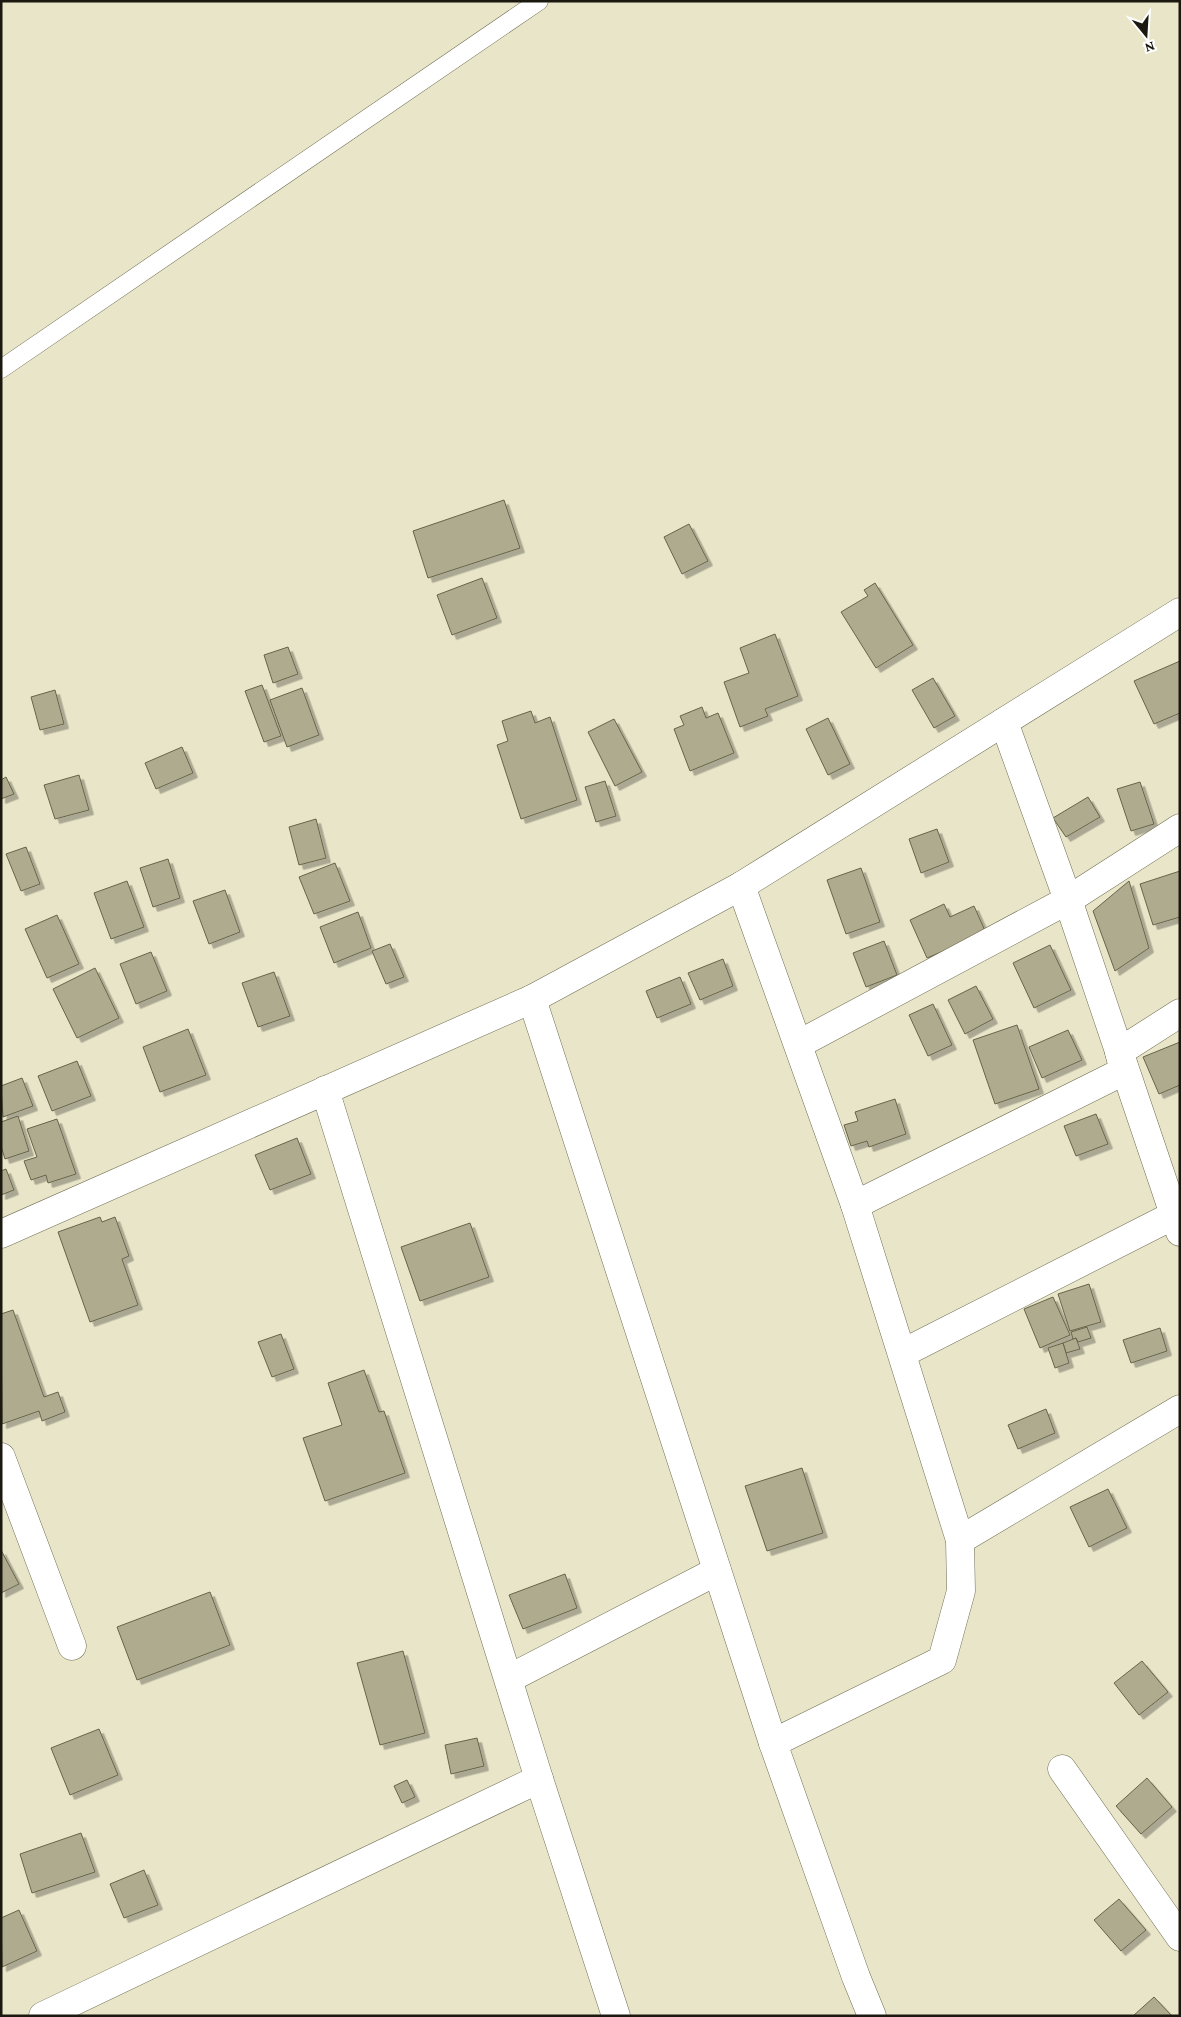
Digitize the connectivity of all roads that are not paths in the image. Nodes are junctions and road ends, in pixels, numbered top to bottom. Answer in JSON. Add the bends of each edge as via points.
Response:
{"nodes":[{"id":1,"x":539,"y":1,"type":"edge"},
{"id":2,"x":1,"y":370,"type":"edge"},
{"id":3,"x":1180,"y":612,"type":"edge"},
{"id":4,"x":1004,"y":722,"type":"junction"},
{"id":5,"x":1180,"y":828,"type":"edge"},
{"id":6,"x":741,"y":886,"type":"junction"},
{"id":7,"x":1068,"y":900,"type":"junction"},
{"id":8,"x":532,"y":999,"type":"junction"},
{"id":9,"x":1180,"y":1013,"type":"edge"},
{"id":10,"x":799,"y":1044,"type":"junction"},
{"id":11,"x":1122,"y":1061,"type":"junction"},
{"id":12,"x":325,"y":1090,"type":"junction"},
{"id":13,"x":855,"y":1205,"type":"junction"},
{"id":14,"x":1176,"y":1208,"type":"edge"},
{"id":15,"x":1,"y":1234,"type":"edge"},
{"id":16,"x":903,"y":1353,"type":"junction"},
{"id":17,"x":1180,"y":1409,"type":"edge"},
{"id":18,"x":1,"y":1457,"type":"edge"},
{"id":19,"x":960,"y":1540,"type":"junction"},
{"id":20,"x":717,"y":1571,"type":"junction"},
{"id":21,"x":72,"y":1646,"type":"dead end"},
{"id":22,"x":510,"y":1678,"type":"junction"},
{"id":23,"x":773,"y":1743,"type":"junction"},
{"id":24,"x":1062,"y":1769,"type":"dead end"},
{"id":25,"x":539,"y":1779,"type":"junction"},
{"id":26,"x":1180,"y":1937,"type":"edge"},
{"id":27,"x":43,"y":2016,"type":"edge"},
{"id":28,"x":616,"y":2016,"type":"edge"},
{"id":29,"x":872,"y":2016,"type":"edge"}],
"edges":[{"from":1,"to":2,"type":"lane"},
{"from":3,"to":4,"type":"street"},
{"from":4,"to":6,"type":"street"},
{"from":4,"to":7,"type":"street"},
{"from":5,"to":7,"type":"street"},
{"from":6,"to":8,"type":"street"},
{"from":6,"to":10,"type":"street"},
{"from":7,"to":10,"type":"street"},
{"from":7,"to":11,"type":"street"},
{"from":8,"to":12,"type":"street"},
{"from":8,"to":20,"type":"street"},
{"from":9,"to":11,"type":"street"},
{"from":10,"to":13,"type":"street"},
{"from":11,"to":13,"type":"street"},
{"from":11,"to":14,"type":"street"},
{"from":12,"to":15,"type":"street"},
{"from":12,"to":22,"type":"street"},
{"from":13,"to":16,"type":"street"},
{"from":14,"to":16,"type":"street"},
{"from":16,"to":19,"type":"street"},
{"from":17,"to":19,"type":"street"},
{"from":18,"to":21,"type":"street"},
{"from":19,"to":23,"type":"street","via":[[961,1591],[942,1660]]},
{"from":20,"to":22,"type":"street"},
{"from":20,"to":23,"type":"street"},
{"from":22,"to":25,"type":"street"},
{"from":23,"to":29,"type":"street"},
{"from":24,"to":26,"type":"street"},
{"from":25,"to":27,"type":"street"},
{"from":25,"to":28,"type":"street"}]}
